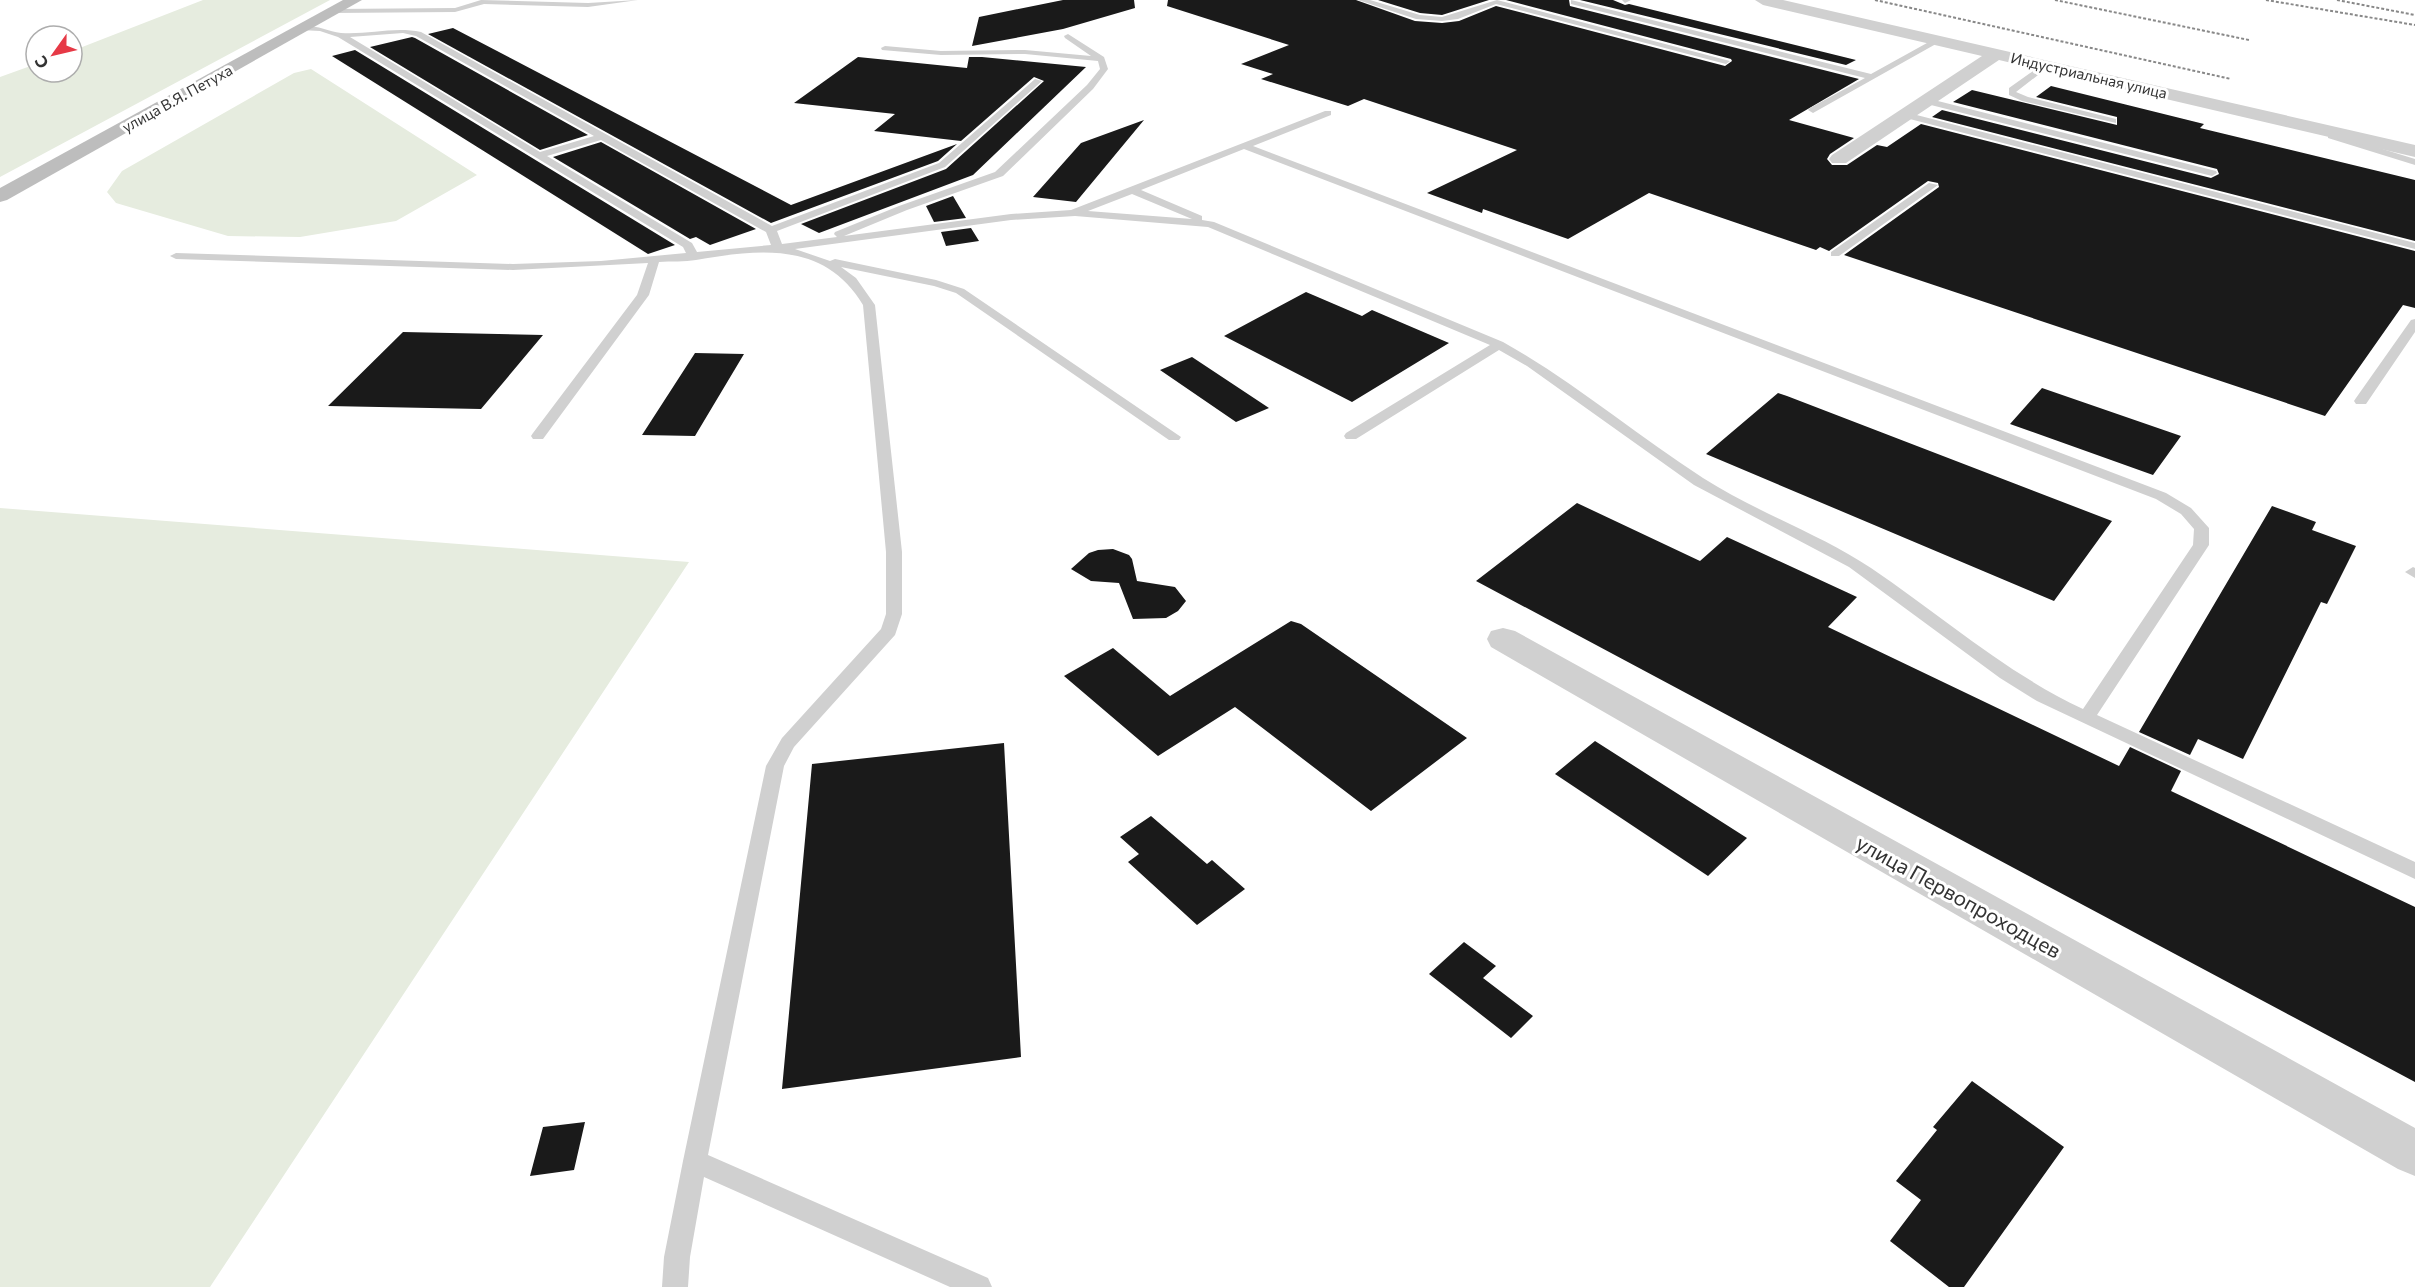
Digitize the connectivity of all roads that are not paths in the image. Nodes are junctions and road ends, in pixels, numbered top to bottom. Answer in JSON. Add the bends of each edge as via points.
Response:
{"nodes":[{"id":1,"x":354,"y":0,"type":"edge"},
{"id":2,"x":634,"y":0,"type":"edge"},
{"id":3,"x":1362,"y":0,"type":"edge"},
{"id":4,"x":1763,"y":0,"type":"edge"},
{"id":5,"x":488,"y":1,"type":"edge"},
{"id":6,"x":1498,"y":1,"type":"edge"},
{"id":7,"x":528,"y":2,"type":"edge"},
{"id":8,"x":562,"y":2,"type":"edge"},
{"id":9,"x":1574,"y":2,"type":"dead end"},
{"id":10,"x":333,"y":11,"type":"junction"},
{"id":11,"x":303,"y":28,"type":"junction"},
{"id":12,"x":341,"y":35,"type":"junction"},
{"id":13,"x":1068,"y":36,"type":"dead end"},
{"id":14,"x":1939,"y":40,"type":"junction"},
{"id":15,"x":885,"y":48,"type":"dead end"},
{"id":16,"x":1996,"y":54,"type":"junction"},
{"id":17,"x":1101,"y":59,"type":"junction"},
{"id":18,"x":1726,"y":61,"type":"dead end"},
{"id":19,"x":2048,"y":66,"type":"junction"},
{"id":20,"x":1872,"y":77,"type":"junction"},
{"id":21,"x":1038,"y":81,"type":"dead end"},
{"id":22,"x":1926,"y":101,"type":"junction"},
{"id":23,"x":1813,"y":110,"type":"dead end"},
{"id":24,"x":1328,"y":113,"type":"dead end"},
{"id":25,"x":1905,"y":115,"type":"junction"},
{"id":26,"x":2270,"y":117,"type":"junction"},
{"id":27,"x":2113,"y":121,"type":"dead end"},
{"id":28,"x":603,"y":136,"type":"junction"},
{"id":29,"x":1244,"y":146,"type":"junction"},
{"id":30,"x":2415,"y":151,"type":"edge"},
{"id":31,"x":539,"y":155,"type":"junction"},
{"id":32,"x":1839,"y":159,"type":"dead end"},
{"id":33,"x":2415,"y":162,"type":"edge"},
{"id":34,"x":2212,"y":173,"type":"dead end"},
{"id":35,"x":1934,"y":185,"type":"dead end"},
{"id":36,"x":1132,"y":190,"type":"junction"},
{"id":37,"x":0,"y":196,"type":"edge"},
{"id":38,"x":1073,"y":213,"type":"junction"},
{"id":39,"x":1210,"y":224,"type":"junction"},
{"id":40,"x":771,"y":230,"type":"junction"},
{"id":41,"x":2415,"y":246,"type":"edge"},
{"id":42,"x":778,"y":248,"type":"junction"},
{"id":43,"x":819,"y":251,"type":"junction"},
{"id":44,"x":1835,"y":254,"type":"dead end"},
{"id":45,"x":176,"y":256,"type":"dead end"},
{"id":46,"x":694,"y":257,"type":"junction"},
{"id":47,"x":654,"y":261,"type":"junction"},
{"id":48,"x":2415,"y":323,"type":"edge"},
{"id":49,"x":1499,"y":345,"type":"junction"},
{"id":50,"x":2361,"y":401,"type":"dead end"},
{"id":51,"x":538,"y":436,"type":"dead end"},
{"id":52,"x":1351,"y":436,"type":"dead end"},
{"id":53,"x":1174,"y":437,"type":"dead end"},
{"id":54,"x":1503,"y":639,"type":"dead end"},
{"id":55,"x":2086,"y":717,"type":"junction"},
{"id":56,"x":2415,"y":871,"type":"edge"},
{"id":57,"x":2415,"y":1153,"type":"edge"},
{"id":58,"x":695,"y":1161,"type":"junction"},
{"id":59,"x":675,"y":1287,"type":"edge"},
{"id":60,"x":980,"y":1287,"type":"edge"}],
"edges":[{"from":1,"to":10,"type":"street","name":"улица В.Я. Петуха"},
{"from":2,"to":8,"type":"lane","via":[[615,4]]},
{"from":3,"to":6,"type":"lane","via":[[1419,17],[1442,19]]},
{"from":4,"to":14,"type":"street","name":"Индустриальная улица"},
{"from":5,"to":7,"type":"lane"},
{"from":5,"to":10,"type":"lane","via":[[455,10]]},
{"from":6,"to":18,"type":"lane"},
{"from":7,"to":8,"type":"lane"},
{"from":9,"to":20,"type":"lane"},
{"from":10,"to":11,"type":"street","name":"улица В.Я. Петуха"},
{"from":11,"to":12,"type":"lane"},
{"from":11,"to":37,"type":"street","name":"улица В.Я. Петуха"},
{"from":12,"to":28,"type":"lane","via":[[403,31],[418,34]]},
{"from":12,"to":31,"type":"lane"},
{"from":13,"to":17,"type":"lane"},
{"from":14,"to":16,"type":"street","name":"Индустриальная улица"},
{"from":14,"to":20,"type":"lane"},
{"from":15,"to":17,"type":"lane","via":[[1026,52]]},
{"from":16,"to":19,"type":"street","name":"Индустриальная улица"},
{"from":16,"to":22,"type":"street"},
{"from":17,"to":43,"type":"lane","via":[[1104,69],[1090,87],[999,174],[903,208]]},
{"from":19,"to":26,"type":"street","name":"Индустриальная улица"},
{"from":19,"to":27,"type":"lane","via":[[2012,93]]},
{"from":20,"to":23,"type":"lane"},
{"from":21,"to":40,"type":"lane","via":[[942,165]]},
{"from":22,"to":25,"type":"street"},
{"from":22,"to":34,"type":"lane"},
{"from":24,"to":29,"type":"lane"},
{"from":25,"to":32,"type":"street"},
{"from":25,"to":41,"type":"lane"},
{"from":26,"to":30,"type":"street","name":"Индустриальная улица"},
{"from":26,"to":33,"type":"lane"},
{"from":28,"to":31,"type":"lane"},
{"from":28,"to":40,"type":"lane"},
{"from":29,"to":36,"type":"lane"},
{"from":29,"to":55,"type":"lane","via":[[2161,496],[2186,511],[2202,528],[2201,545]]},
{"from":31,"to":46,"type":"lane","via":[[688,245]]},
{"from":35,"to":44,"type":"lane"},
{"from":36,"to":38,"type":"lane"},
{"from":36,"to":39,"type":"lane"},
{"from":38,"to":39,"type":"lane"},
{"from":38,"to":43,"type":"lane","via":[[1011,217]]},
{"from":39,"to":49,"type":"lane"},
{"from":40,"to":42,"type":"lane"},
{"from":42,"to":43,"type":"lane"},
{"from":42,"to":46,"type":"lane"},
{"from":43,"to":53,"type":"lane","via":[[895,276],[960,291]]},
{"from":43,"to":58,"type":"lane","via":[[858,286],[869,304],[894,552],[894,614],[889,631],[788,743],[775,766]]},
{"from":45,"to":47,"type":"lane","via":[[513,267]]},
{"from":46,"to":47,"type":"lane"},
{"from":47,"to":51,"type":"lane","via":[[643,296]]},
{"from":48,"to":50,"type":"lane"},
{"from":49,"to":52,"type":"lane"},
{"from":49,"to":55,"type":"lane","via":[[1532,363],[1699,482],[1854,564],[2006,674]]},
{"from":54,"to":57,"type":"street","name":"улица Первопроходцев"},
{"from":55,"to":56,"type":"lane"},
{"from":58,"to":59,"type":"lane"},
{"from":58,"to":60,"type":"lane"}]}
